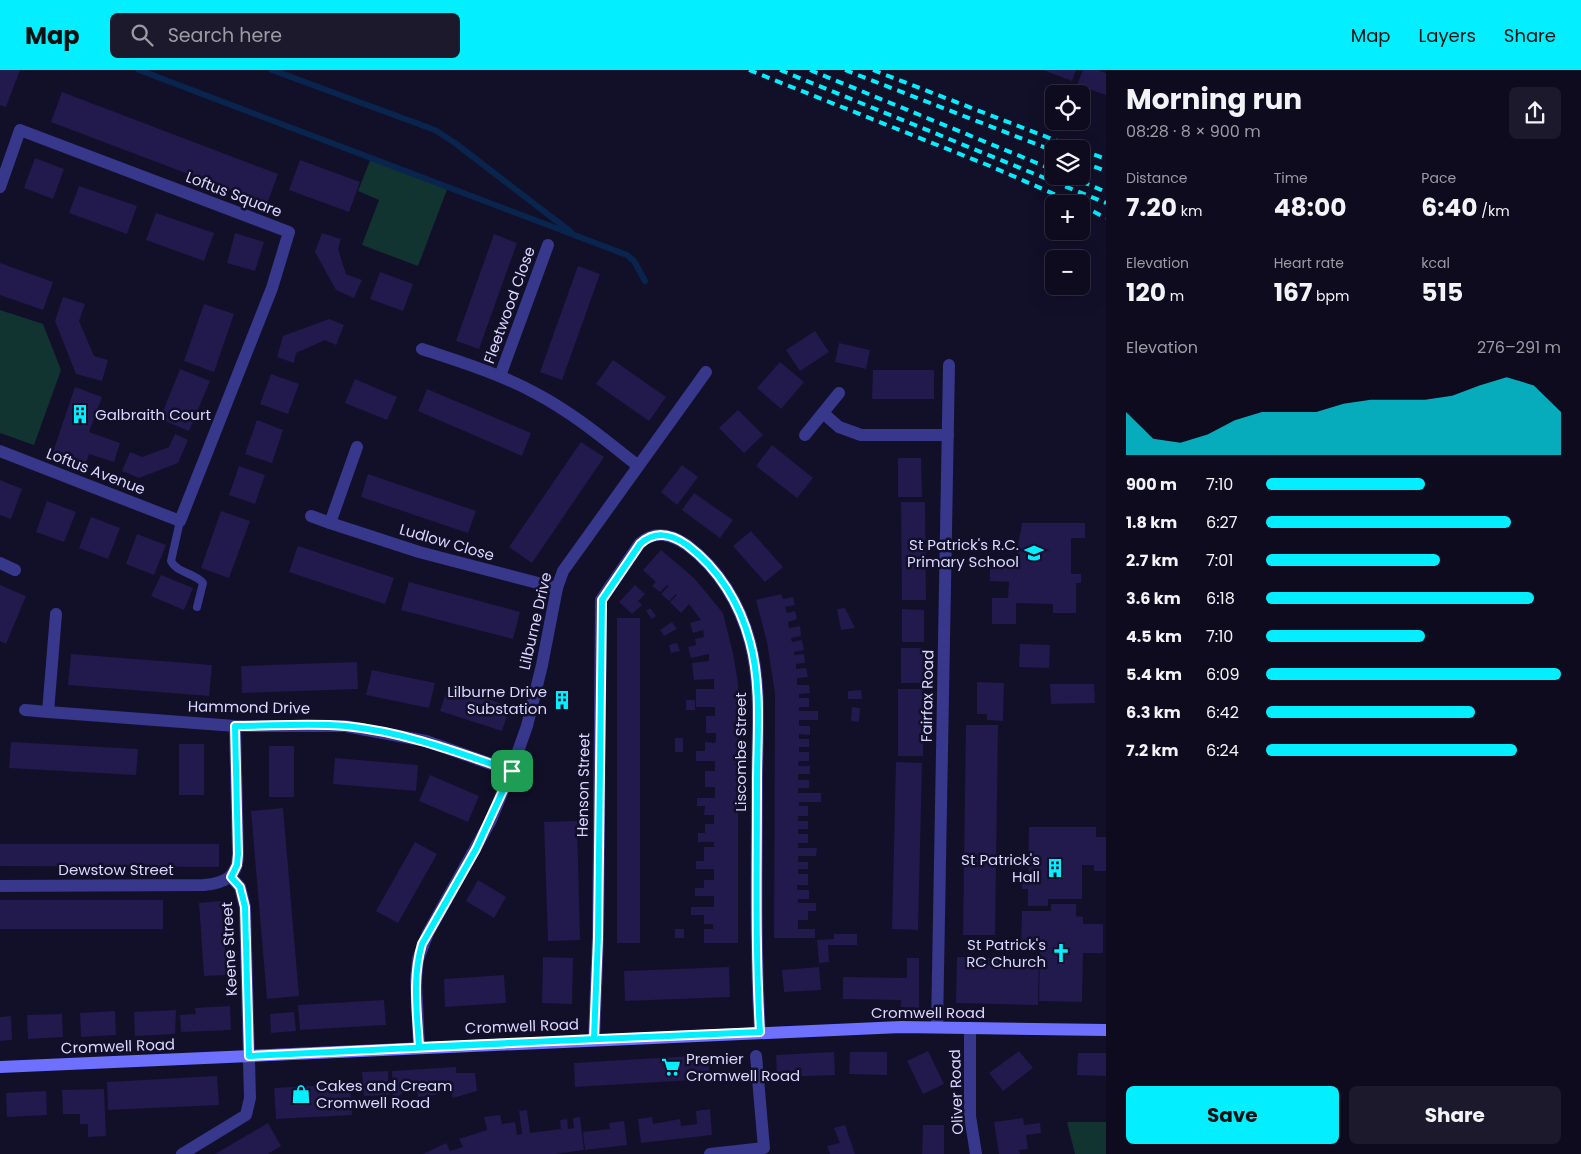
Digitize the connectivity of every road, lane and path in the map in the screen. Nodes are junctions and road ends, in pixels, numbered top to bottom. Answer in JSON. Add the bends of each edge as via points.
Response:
{"nodes":[{"id":1,"x":0,"y":187,"type":"edge"},
{"id":2,"x":548,"y":245,"type":"dead end"},
{"id":3,"x":422,"y":349,"type":"dead end"},
{"id":4,"x":949,"y":365,"type":"dead end"},
{"id":5,"x":706,"y":372,"type":"dead end"},
{"id":6,"x":500,"y":376,"type":"junction"},
{"id":7,"x":838,"y":393,"type":"dead end"},
{"id":8,"x":823,"y":412,"type":"junction"},
{"id":9,"x":805,"y":435,"type":"dead end"},
{"id":10,"x":948,"y":435,"type":"junction"},
{"id":11,"x":357,"y":447,"type":"dead end"},
{"id":12,"x":0,"y":451,"type":"edge"},
{"id":13,"x":637,"y":465,"type":"junction"},
{"id":14,"x":311,"y":516,"type":"dead end"},
{"id":15,"x":180,"y":521,"type":"junction"},
{"id":16,"x":330,"y":523,"type":"junction"},
{"id":17,"x":640,"y":544,"type":"joint"},
{"id":18,"x":0,"y":563,"type":"edge"},
{"id":19,"x":15,"y":570,"type":"dead end"},
{"id":20,"x":557,"y":588,"type":"junction"},
{"id":21,"x":197,"y":607,"type":"dead end"},
{"id":22,"x":56,"y":614,"type":"dead end"},
{"id":23,"x":25,"y":710,"type":"dead end"},
{"id":24,"x":48,"y":712,"type":"junction"},
{"id":25,"x":235,"y":726,"type":"junction"},
{"id":26,"x":512,"y":771,"type":"junction"},
{"id":27,"x":231,"y":877,"type":"junction"},
{"id":28,"x":0,"y":886,"type":"edge"},
{"id":29,"x":937,"y":1027,"type":"junction"},
{"id":30,"x":970,"y":1028,"type":"junction"},
{"id":31,"x":1106,"y":1030,"type":"edge"},
{"id":32,"x":760,"y":1032,"type":"junction"},
{"id":33,"x":594,"y":1039,"type":"junction"},
{"id":34,"x":419,"y":1047,"type":"junction"},
{"id":35,"x":249,"y":1056,"type":"junction"},
{"id":36,"x":756,"y":1056,"type":"dead end"},
{"id":37,"x":0,"y":1067,"type":"edge"},
{"id":38,"x":765,"y":1151,"type":"edge"},
{"id":39,"x":182,"y":1154,"type":"edge"},
{"id":40,"x":710,"y":1154,"type":"edge"},
{"id":41,"x":976,"y":1154,"type":"edge"}],
"edges":[{"from":1,"to":15,"type":"street","name":"Loftus Square","via":[[20,130],[289,232],[272,288]]},
{"from":2,"to":6,"type":"street","name":"Fleetwood Close"},
{"from":3,"to":6,"type":"street","name":"Fleetwood Close"},
{"from":4,"to":10,"type":"street","name":"Fairfax Road"},
{"from":5,"to":13,"type":"street","name":"Lilburne Drive"},
{"from":6,"to":13,"type":"street","name":"Fleetwood Close","via":[[554,403]]},
{"from":7,"to":8,"type":"street"},
{"from":8,"to":9,"type":"street"},
{"from":8,"to":10,"type":"street","via":[[838,427],[861,435]]},
{"from":10,"to":29,"type":"street","name":"Fairfax Road"},
{"from":11,"to":16,"type":"street"},
{"from":12,"to":15,"type":"street","name":"Loftus Avenue"},
{"from":13,"to":20,"type":"street","name":"Lilburne Drive","via":[[567,563]]},
{"from":14,"to":16,"type":"street","name":"Ludlow Close"},
{"from":15,"to":21,"type":"lane","via":[[171,561],[203,583]]},
{"from":16,"to":20,"type":"street","name":"Ludlow Close","via":[[419,552]]},
{"from":17,"to":32,"type":"street","name":"Liscombe Street","via":[[647,537],[664,534],[692,549],[727,587],[737,604],[754,659]]},
{"from":17,"to":33,"type":"street","name":"Henson Street","via":[[602,600]]},
{"from":18,"to":19,"type":"street"},
{"from":20,"to":26,"type":"street","name":"Lilburne Drive","via":[[534,700]]},
{"from":22,"to":24,"type":"street"},
{"from":23,"to":24,"type":"street","name":"Hammond Drive"},
{"from":24,"to":25,"type":"street","name":"Hammond Drive"},
{"from":25,"to":26,"type":"street","name":"Hammond Drive","via":[[318,725],[374,730],[426,741]]},
{"from":25,"to":27,"type":"street","via":[[238,854]]},
{"from":26,"to":34,"type":"street","name":"Lilburne Drive","via":[[476,849],[422,944],[416,980]]},
{"from":27,"to":28,"type":"street","name":"Dewstow Street","via":[[204,885]]},
{"from":27,"to":35,"type":"street","name":"Keene Street","via":[[240,887],[245,907]]},
{"from":29,"to":30,"type":"street","name":"Cromwell Road"},
{"from":29,"to":32,"type":"street","name":"Cromwell Road"},
{"from":30,"to":31,"type":"street","name":"Cromwell Road"},
{"from":30,"to":41,"type":"street","name":"Oliver Road","via":[[970,1116]]},
{"from":32,"to":33,"type":"street","name":"Cromwell Road"},
{"from":33,"to":34,"type":"street","name":"Cromwell Road"},
{"from":34,"to":35,"type":"street","name":"Cromwell Road"},
{"from":35,"to":37,"type":"street","name":"Cromwell Road"},
{"from":35,"to":39,"type":"street","name":"Keene Street","via":[[250,1098],[246,1115]]},
{"from":36,"to":38,"type":"street"},
{"from":38,"to":40,"type":"street"}]}
